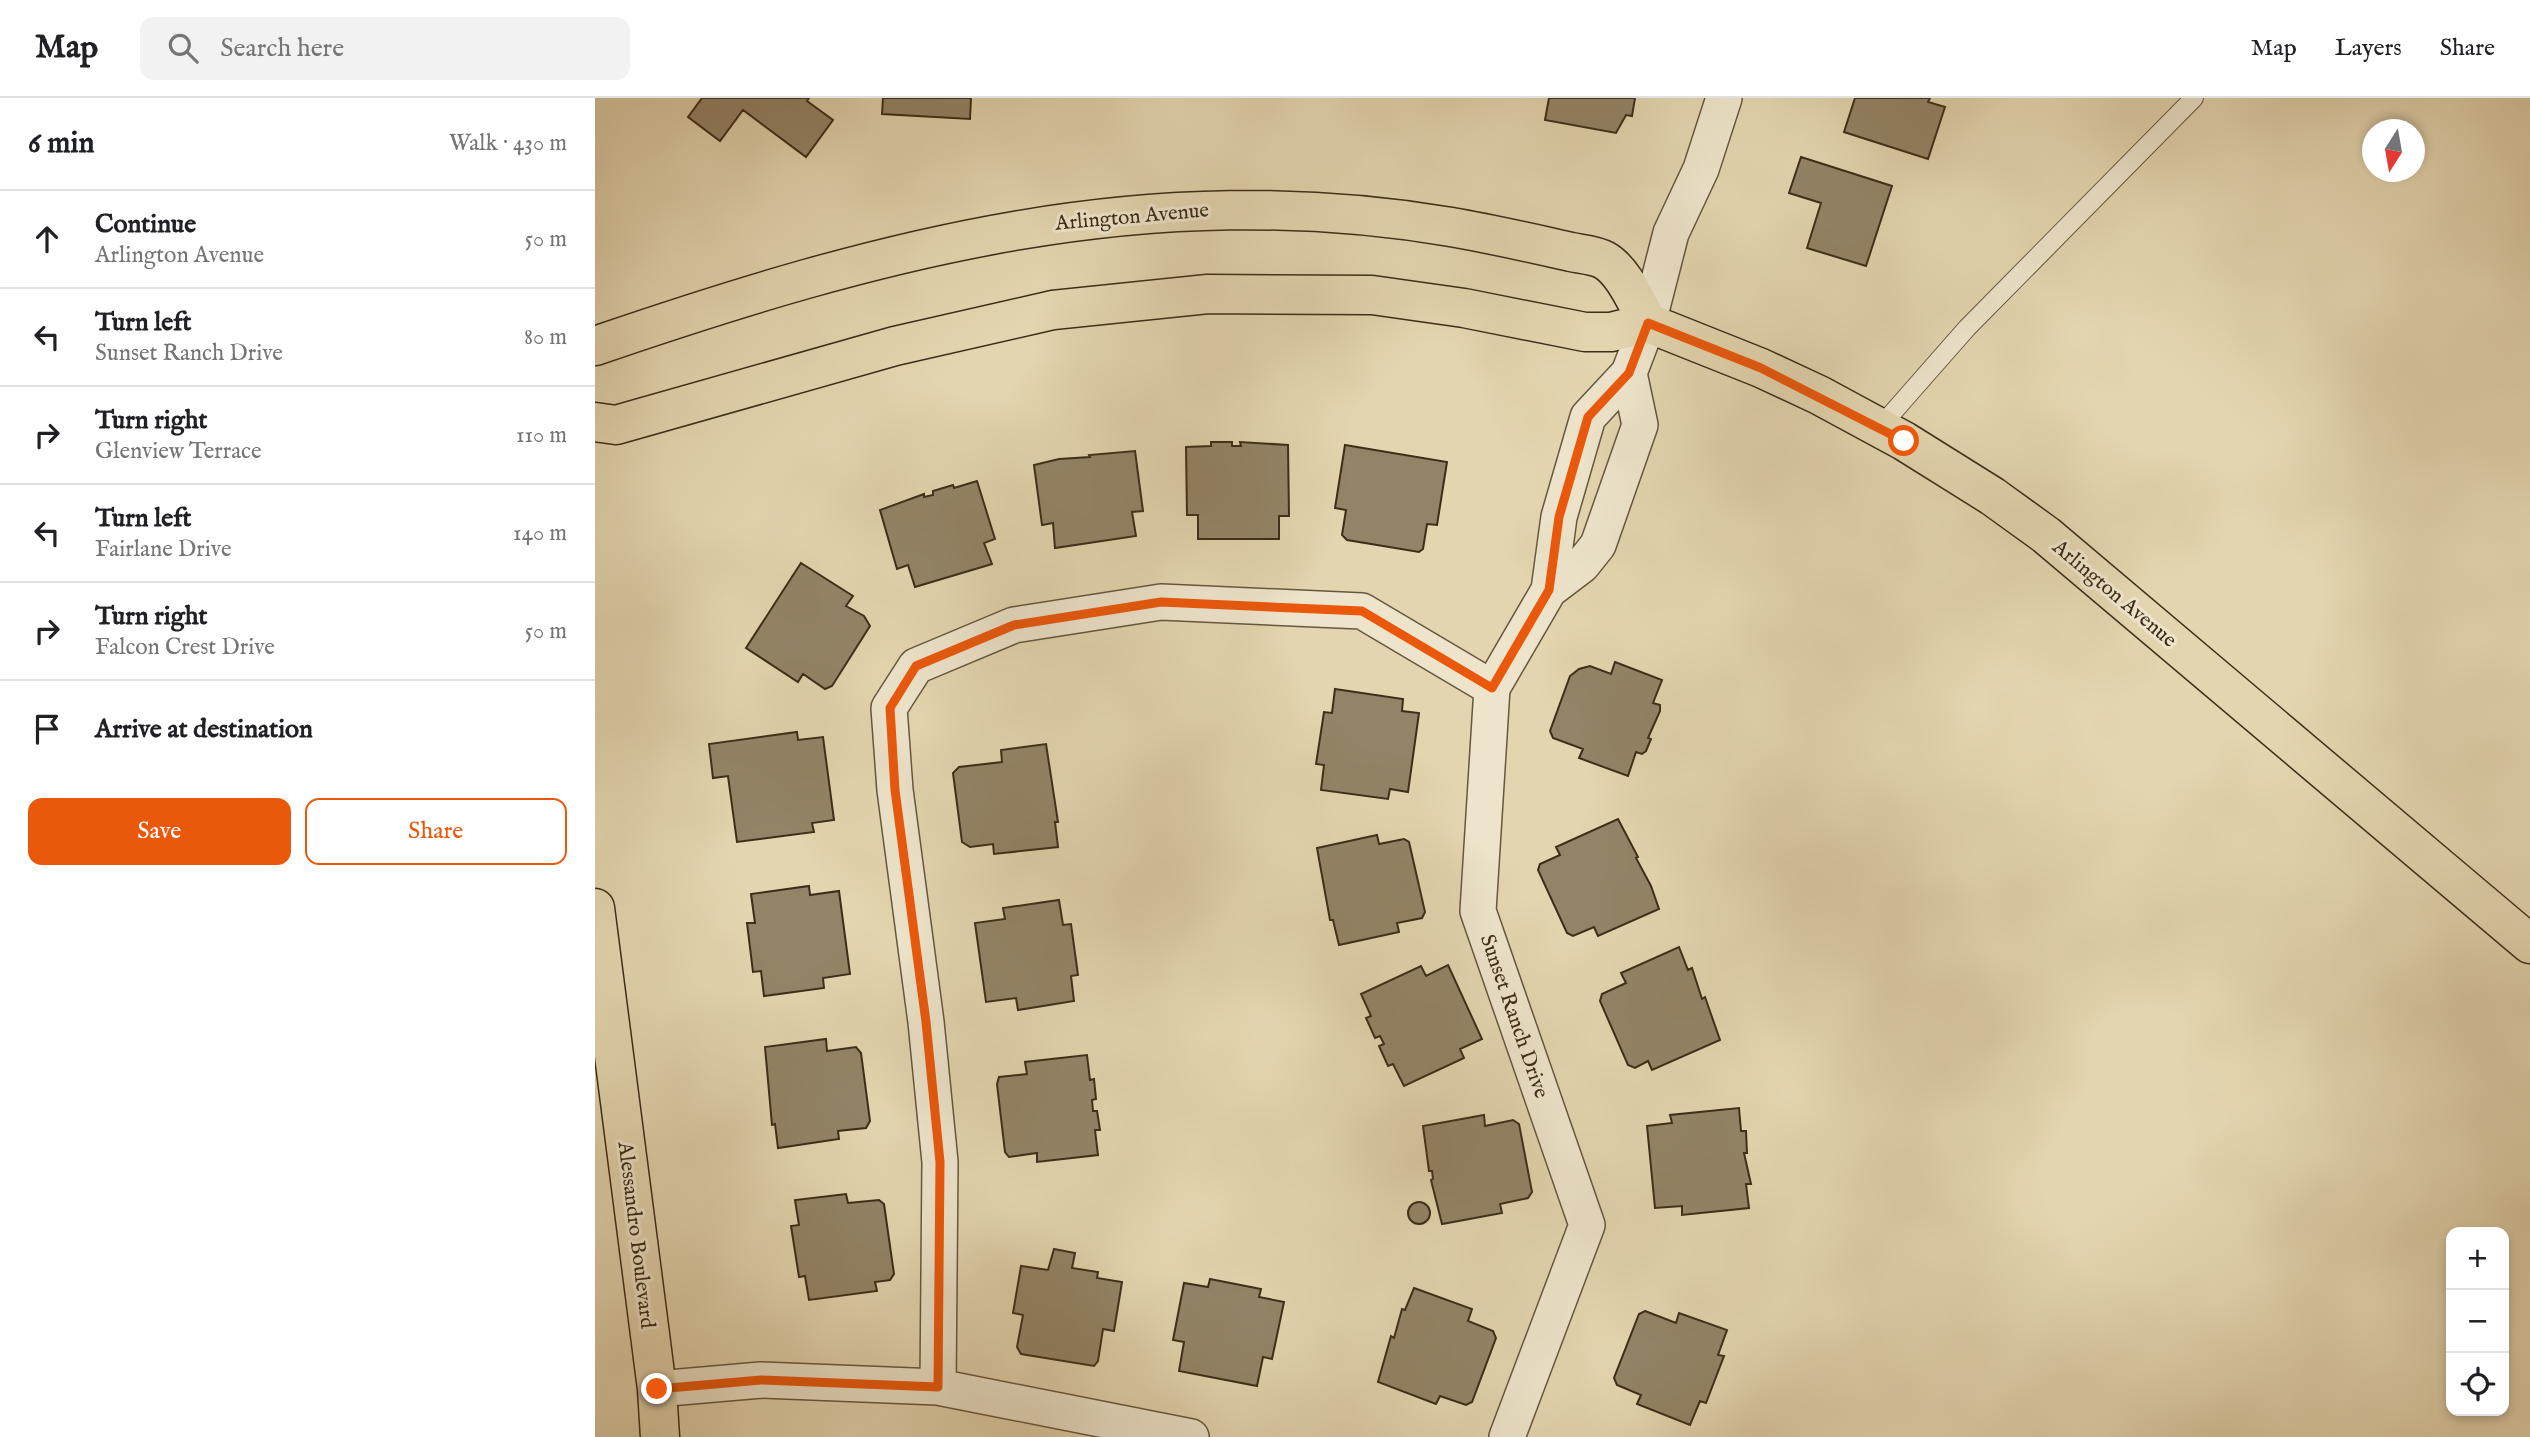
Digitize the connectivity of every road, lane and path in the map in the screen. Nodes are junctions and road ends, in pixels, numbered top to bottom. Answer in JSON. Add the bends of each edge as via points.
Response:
{"nodes":[{"id":1,"x":1724,"y":98,"type":"edge"},
{"id":2,"x":2194,"y":98,"type":"edge"},
{"id":3,"x":1648,"y":323,"type":"junction"},
{"id":4,"x":595,"y":346,"type":"edge"},
{"id":5,"x":1629,"y":373,"type":"junction"},
{"id":6,"x":595,"y":422,"type":"edge"},
{"id":7,"x":1880,"y":428,"type":"junction"},
{"id":8,"x":1549,"y":590,"type":"junction"},
{"id":9,"x":1492,"y":688,"type":"junction"},
{"id":10,"x":595,"y":908,"type":"edge"},
{"id":11,"x":2530,"y":944,"type":"edge"},
{"id":12,"x":938,"y":1387,"type":"junction"},
{"id":13,"x":657,"y":1389,"type":"junction"},
{"id":14,"x":660,"y":1437,"type":"edge"},
{"id":15,"x":1191,"y":1437,"type":"edge"},
{"id":16,"x":1507,"y":1437,"type":"edge"}],
"edges":[{"from":1,"to":3,"type":"street","name":"Sunset Ranch Drive","via":[[1701,169],[1671,233]]},
{"from":2,"to":7,"type":"lane","via":[[1967,328]]},
{"from":3,"to":4,"type":"main road","name":"Arlington Avenue","via":[[1625,282],[1604,260],[1410,220],[1310,209],[1215,208],[1045,224],[960,239],[782,286]]},
{"from":3,"to":5,"type":"street","name":"Sunset Ranch Drive"},
{"from":3,"to":6,"type":"main road","via":[[1611,332],[1585,332],[1372,295],[1208,294],[1053,310],[895,346],[616,425]]},
{"from":3,"to":7,"type":"main road","name":"Arlington Avenue","via":[[1761,368]]},
{"from":5,"to":8,"type":"street","name":"Sunset Ranch Drive","via":[[1588,417],[1559,517]]},
{"from":5,"to":8,"type":"street","name":"Sunset Ranch Drive","via":[[1640,425],[1603,534],[1582,565]]},
{"from":7,"to":11,"type":"main road","name":"Arlington Avenue","via":[[1993,496],[2046,535]]},
{"from":8,"to":9,"type":"street","name":"Sunset Ranch Drive"},
{"from":9,"to":12,"type":"street","via":[[1362,611],[1175,603],[1014,625],[916,666],[890,708],[895,790],[940,1162]]},
{"from":9,"to":16,"type":"street","name":"Sunset Ranch Drive","via":[[1478,911],[1587,1225]]},
{"from":10,"to":13,"type":"main road","name":"Alessandro Boulevard"},
{"from":12,"to":13,"type":"street","via":[[761,1380]]},
{"from":12,"to":15,"type":"street"},
{"from":13,"to":14,"type":"main road","name":"Alessandro Boulevard"}]}
